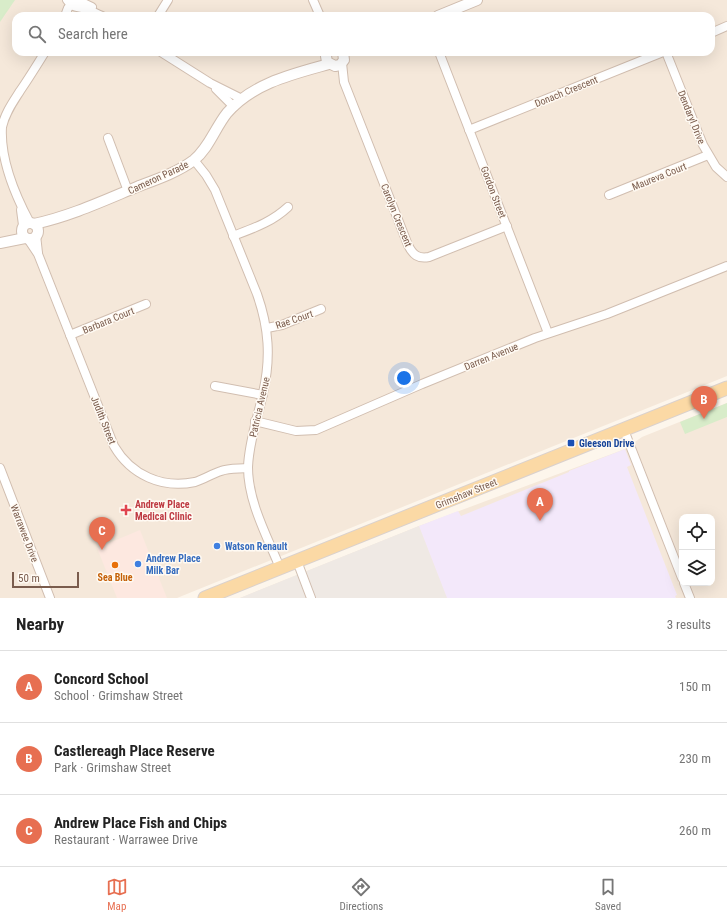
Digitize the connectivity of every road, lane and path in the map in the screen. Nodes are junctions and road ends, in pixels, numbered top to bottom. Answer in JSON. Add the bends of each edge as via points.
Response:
{"nodes":[{"id":1,"x":168,"y":0,"type":"edge"},
{"id":2,"x":313,"y":0,"type":"edge"},
{"id":3,"x":477,"y":0,"type":"edge"},
{"id":4,"x":73,"y":2,"type":"edge"},
{"id":5,"x":66,"y":12,"type":"edge"},
{"id":6,"x":71,"y":12,"type":"edge"},
{"id":7,"x":93,"y":12,"type":"edge"},
{"id":8,"x":160,"y":12,"type":"edge"},
{"id":9,"x":318,"y":12,"type":"edge"},
{"id":10,"x":448,"y":12,"type":"edge"},
{"id":11,"x":727,"y":26,"type":"edge"},
{"id":12,"x":715,"y":31,"type":"edge"},
{"id":13,"x":42,"y":56,"type":"edge"},
{"id":14,"x":167,"y":56,"type":"edge"},
{"id":15,"x":441,"y":56,"type":"edge"},
{"id":16,"x":655,"y":56,"type":"edge"},
{"id":17,"x":667,"y":56,"type":"edge"},
{"id":18,"x":343,"y":57,"type":"edge"},
{"id":19,"x":329,"y":59,"type":"edge"},
{"id":20,"x":344,"y":82,"type":"junction"},
{"id":21,"x":210,"y":83,"type":"junction"},
{"id":22,"x":242,"y":99,"type":"junction"},
{"id":23,"x":234,"y":106,"type":"junction"},
{"id":24,"x":469,"y":130,"type":"junction"},
{"id":25,"x":108,"y":138,"type":"dead end"},
{"id":26,"x":708,"y":155,"type":"junction"},
{"id":27,"x":194,"y":160,"type":"junction"},
{"id":28,"x":727,"y":177,"type":"edge"},
{"id":29,"x":128,"y":191,"type":"junction"},
{"id":30,"x":609,"y":196,"type":"dead end"},
{"id":31,"x":288,"y":207,"type":"dead end"},
{"id":32,"x":507,"y":226,"type":"junction"},
{"id":33,"x":29,"y":231,"type":"junction"},
{"id":34,"x":233,"y":236,"type":"junction"},
{"id":35,"x":727,"y":266,"type":"edge"},
{"id":36,"x":146,"y":304,"type":"dead end"},
{"id":37,"x":322,"y":309,"type":"dead end"},
{"id":38,"x":267,"y":328,"type":"junction"},
{"id":39,"x":548,"y":333,"type":"junction"},
{"id":40,"x":70,"y":335,"type":"junction"},
{"id":41,"x":215,"y":386,"type":"dead end"},
{"id":42,"x":727,"y":388,"type":"edge"},
{"id":43,"x":263,"y":395,"type":"junction"},
{"id":44,"x":255,"y":421,"type":"junction"},
{"id":45,"x":624,"y":430,"type":"junction"},
{"id":46,"x":0,"y":468,"type":"edge"},
{"id":47,"x":248,"y":468,"type":"junction"},
{"id":48,"x":297,"y":561,"type":"junction"},
{"id":49,"x":280,"y":568,"type":"junction"},
{"id":50,"x":679,"y":570,"type":"edge"},
{"id":51,"x":685,"y":586,"type":"edge"},
{"id":52,"x":50,"y":598,"type":"edge"},
{"id":53,"x":205,"y":598,"type":"edge"},
{"id":54,"x":311,"y":598,"type":"edge"},
{"id":55,"x":690,"y":598,"type":"edge"}],
"edges":[{"from":1,"to":8,"type":"street"},
{"from":2,"to":9,"type":"street"},
{"from":3,"to":10,"type":"street"},
{"from":4,"to":5,"type":"street"},
{"from":4,"to":6,"type":"street"},
{"from":4,"to":7,"type":"street"},
{"from":11,"to":12,"type":"street"},
{"from":13,"to":33,"type":"street","name":"Judith Street","via":[[10,107],[2,127],[3,160]]},
{"from":14,"to":21,"type":"street"},
{"from":15,"to":24,"type":"street","name":"Gordon Street"},
{"from":16,"to":24,"type":"street","name":"Donach Crescent"},
{"from":17,"to":26,"type":"street","name":"Dendaryl Drive"},
{"from":18,"to":19,"type":"street","name":"Cameron Parade","via":[[338,66]]},
{"from":18,"to":20,"type":"street","name":"Carolyn Crescent"},
{"from":19,"to":20,"type":"street","name":"Carolyn Crescent"},
{"from":19,"to":22,"type":"street","name":"Cameron Parade","via":[[258,88]]},
{"from":20,"to":32,"type":"street","name":"Carolyn Crescent","via":[[408,245],[414,254],[420,258],[429,257]]},
{"from":21,"to":22,"type":"street"},
{"from":21,"to":23,"type":"street"},
{"from":22,"to":23,"type":"street","name":"Cameron Parade"},
{"from":23,"to":27,"type":"street","name":"Cameron Parade"},
{"from":24,"to":32,"type":"street","name":"Gordon Street"},
{"from":25,"to":29,"type":"street"},
{"from":26,"to":28,"type":"street","name":"Dendaryl Drive"},
{"from":26,"to":30,"type":"street","name":"Maureva Court"},
{"from":27,"to":29,"type":"street","name":"Cameron Parade"},
{"from":27,"to":34,"type":"street","name":"Patricia Avenue","via":[[211,182]]},
{"from":29,"to":33,"type":"street","name":"Cameron Parade"},
{"from":31,"to":34,"type":"street","via":[[268,222]]},
{"from":32,"to":39,"type":"street","name":"Gordon Street"},
{"from":33,"to":40,"type":"street","name":"Judith Street"},
{"from":34,"to":38,"type":"street","name":"Patricia Avenue","via":[[257,294]]},
{"from":35,"to":39,"type":"street","name":"Darren Avenue","via":[[607,314]]},
{"from":36,"to":40,"type":"street","name":"Barbara Court"},
{"from":37,"to":38,"type":"street","name":"Rae Court","via":[[282,325]]},
{"from":38,"to":43,"type":"street","name":"Patricia Avenue","via":[[268,362]]},
{"from":39,"to":44,"type":"street","name":"Darren Avenue","via":[[316,430],[296,431]]},
{"from":40,"to":47,"type":"street","name":"Judith Street","via":[[114,446],[133,469],[158,482],[176,484],[202,479],[222,471]]},
{"from":41,"to":43,"type":"street"},
{"from":42,"to":45,"type":"main road","name":"Grimshaw Street"},
{"from":43,"to":44,"type":"street","name":"Patricia Avenue"},
{"from":44,"to":47,"type":"street","name":"Patricia Avenue"},
{"from":45,"to":48,"type":"main road","name":"Grimshaw Street"},
{"from":45,"to":50,"type":"street"},
{"from":46,"to":52,"type":"street","name":"Warrawee Drive"},
{"from":47,"to":49,"type":"street","name":"Patricia Avenue","via":[[254,501]]},
{"from":48,"to":49,"type":"main road","name":"Grimshaw Street"},
{"from":48,"to":54,"type":"street"},
{"from":49,"to":53,"type":"main road","name":"Grimshaw Street"},
{"from":51,"to":55,"type":"street"}]}
